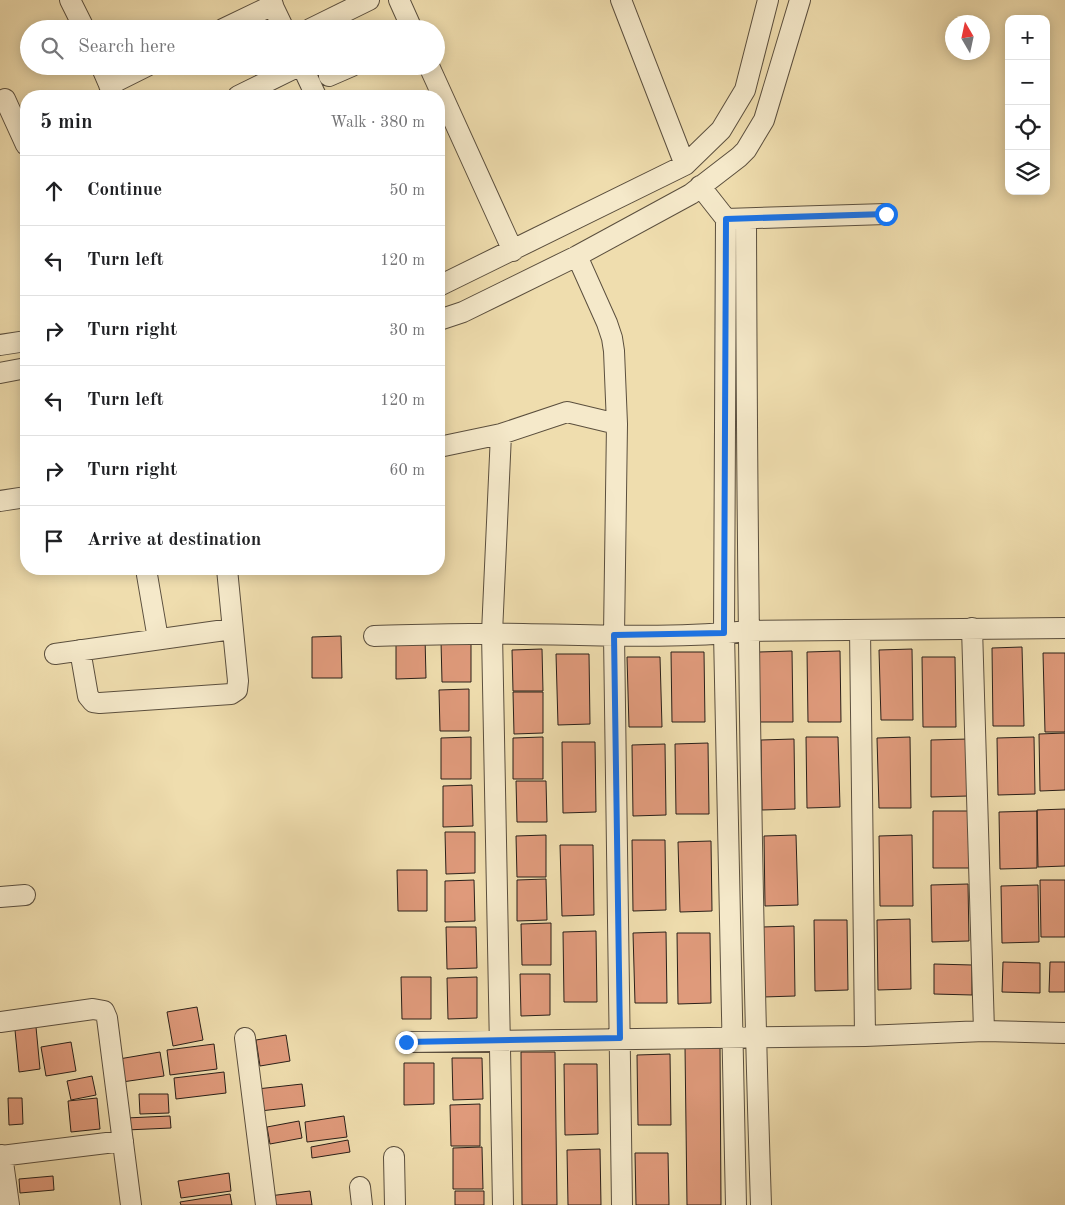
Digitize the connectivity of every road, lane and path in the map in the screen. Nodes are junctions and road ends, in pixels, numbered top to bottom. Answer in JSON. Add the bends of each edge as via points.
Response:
{"nodes":[{"id":1,"x":70,"y":0,"type":"edge"},
{"id":2,"x":369,"y":0,"type":"edge"},
{"id":3,"x":399,"y":0,"type":"edge"},
{"id":4,"x":621,"y":0,"type":"edge"},
{"id":5,"x":800,"y":0,"type":"edge"},
{"id":6,"x":271,"y":2,"type":"edge"},
{"id":7,"x":763,"y":5,"type":"edge"},
{"id":8,"x":80,"y":20,"type":"edge"},
{"id":9,"x":239,"y":20,"type":"edge"},
{"id":10,"x":280,"y":20,"type":"edge"},
{"id":11,"x":328,"y":20,"type":"edge"},
{"id":12,"x":408,"y":20,"type":"edge"},
{"id":13,"x":105,"y":75,"type":"edge"},
{"id":14,"x":134,"y":75,"type":"edge"},
{"id":15,"x":281,"y":75,"type":"edge"},
{"id":16,"x":305,"y":75,"type":"edge"},
{"id":17,"x":432,"y":75,"type":"edge"},
{"id":18,"x":111,"y":90,"type":"edge"},
{"id":19,"x":112,"y":90,"type":"edge"},
{"id":20,"x":250,"y":90,"type":"edge"},
{"id":21,"x":313,"y":90,"type":"edge"},
{"id":22,"x":438,"y":90,"type":"edge"},
{"id":23,"x":5,"y":99,"type":"dead end"},
{"id":24,"x":445,"y":106,"type":"edge"},
{"id":25,"x":20,"y":132,"type":"edge"},
{"id":26,"x":686,"y":165,"type":"junction"},
{"id":27,"x":700,"y":186,"type":"junction"},
{"id":28,"x":886,"y":214,"type":"dead end"},
{"id":29,"x":726,"y":219,"type":"junction"},
{"id":30,"x":746,"y":219,"type":"junction"},
{"id":31,"x":513,"y":250,"type":"junction"},
{"id":32,"x":577,"y":256,"type":"junction"},
{"id":33,"x":445,"y":283,"type":"edge"},
{"id":34,"x":445,"y":318,"type":"edge"},
{"id":35,"x":20,"y":342,"type":"edge"},
{"id":36,"x":0,"y":345,"type":"edge"},
{"id":37,"x":20,"y":369,"type":"edge"},
{"id":38,"x":0,"y":373,"type":"edge"},
{"id":39,"x":617,"y":424,"type":"junction"},
{"id":40,"x":502,"y":434,"type":"junction"},
{"id":41,"x":445,"y":446,"type":"edge"},
{"id":42,"x":20,"y":498,"type":"edge"},
{"id":43,"x":0,"y":501,"type":"edge"},
{"id":44,"x":147,"y":575,"type":"edge"},
{"id":45,"x":227,"y":575,"type":"edge"},
{"id":46,"x":972,"y":628,"type":"junction"},
{"id":47,"x":1065,"y":628,"type":"edge"},
{"id":48,"x":232,"y":630,"type":"junction"},
{"id":49,"x":860,"y":630,"type":"junction"},
{"id":50,"x":748,"y":631,"type":"junction"},
{"id":51,"x":724,"y":633,"type":"junction"},
{"id":52,"x":492,"y":634,"type":"junction"},
{"id":53,"x":614,"y":635,"type":"junction"},
{"id":54,"x":374,"y":636,"type":"dead end"},
{"id":55,"x":158,"y":639,"type":"junction"},
{"id":56,"x":80,"y":650,"type":"junction"},
{"id":57,"x":55,"y":654,"type":"dead end"},
{"id":58,"x":25,"y":895,"type":"dead end"},
{"id":59,"x":0,"y":897,"type":"edge"},
{"id":60,"x":0,"y":1022,"type":"edge"},
{"id":61,"x":984,"y":1031,"type":"junction"},
{"id":62,"x":1065,"y":1033,"type":"edge"},
{"id":63,"x":865,"y":1036,"type":"junction"},
{"id":64,"x":756,"y":1037,"type":"junction"},
{"id":65,"x":245,"y":1038,"type":"dead end"},
{"id":66,"x":620,"y":1038,"type":"junction"},
{"id":67,"x":731,"y":1038,"type":"junction"},
{"id":68,"x":406,"y":1042,"type":"dead end"},
{"id":69,"x":500,"y":1042,"type":"junction"},
{"id":70,"x":123,"y":1141,"type":"junction"},
{"id":71,"x":1,"y":1156,"type":"edge"},
{"id":72,"x":394,"y":1157,"type":"dead end"},
{"id":73,"x":9,"y":1205,"type":"edge"},
{"id":74,"x":131,"y":1205,"type":"edge"},
{"id":75,"x":266,"y":1205,"type":"edge"},
{"id":76,"x":395,"y":1205,"type":"edge"},
{"id":77,"x":503,"y":1205,"type":"edge"},
{"id":78,"x":622,"y":1205,"type":"edge"},
{"id":79,"x":736,"y":1205,"type":"edge"},
{"id":80,"x":761,"y":1205,"type":"edge"}],
"edges":[{"from":1,"to":8,"type":"street"},
{"from":2,"to":11,"type":"street"},
{"from":3,"to":12,"type":"street"},
{"from":4,"to":26,"type":"street"},
{"from":5,"to":27,"type":"street","via":[[764,120],[746,150]]},
{"from":6,"to":9,"type":"street"},
{"from":6,"to":10,"type":"street"},
{"from":7,"to":26,"type":"street","via":[[745,90],[721,130]]},
{"from":13,"to":18,"type":"street"},
{"from":14,"to":19,"type":"street"},
{"from":15,"to":20,"type":"street"},
{"from":16,"to":21,"type":"street"},
{"from":17,"to":22,"type":"street"},
{"from":23,"to":25,"type":"street"},
{"from":24,"to":31,"type":"street"},
{"from":26,"to":31,"type":"street"},
{"from":27,"to":29,"type":"street"},
{"from":27,"to":32,"type":"street","via":[[691,194]]},
{"from":28,"to":30,"type":"street"},
{"from":29,"to":30,"type":"street"},
{"from":29,"to":51,"type":"street"},
{"from":30,"to":50,"type":"street"},
{"from":31,"to":33,"type":"street"},
{"from":32,"to":34,"type":"street"},
{"from":32,"to":39,"type":"street","via":[[612,338]]},
{"from":35,"to":36,"type":"street"},
{"from":37,"to":38,"type":"street"},
{"from":39,"to":40,"type":"street","via":[[567,412]]},
{"from":39,"to":53,"type":"street"},
{"from":40,"to":41,"type":"street"},
{"from":40,"to":52,"type":"street"},
{"from":42,"to":43,"type":"street"},
{"from":44,"to":55,"type":"street"},
{"from":45,"to":48,"type":"street"},
{"from":46,"to":47,"type":"street"},
{"from":46,"to":49,"type":"street"},
{"from":46,"to":61,"type":"street"},
{"from":48,"to":55,"type":"street"},
{"from":48,"to":56,"type":"street","via":[[238,681],[237,690],[231,694],[93,702],[88,696]]},
{"from":49,"to":50,"type":"street"},
{"from":49,"to":63,"type":"street"},
{"from":50,"to":51,"type":"street"},
{"from":50,"to":64,"type":"street"},
{"from":51,"to":53,"type":"street"},
{"from":51,"to":67,"type":"street"},
{"from":52,"to":53,"type":"street"},
{"from":52,"to":54,"type":"street"},
{"from":52,"to":69,"type":"street"},
{"from":53,"to":66,"type":"street"},
{"from":55,"to":56,"type":"street"},
{"from":56,"to":57,"type":"street"},
{"from":58,"to":59,"type":"street"},
{"from":60,"to":70,"type":"street","via":[[93,1009],[104,1011]]},
{"from":61,"to":62,"type":"street"},
{"from":61,"to":63,"type":"street"},
{"from":63,"to":64,"type":"street"},
{"from":64,"to":67,"type":"street"},
{"from":64,"to":80,"type":"street"},
{"from":65,"to":75,"type":"street"},
{"from":66,"to":67,"type":"street"},
{"from":66,"to":69,"type":"street"},
{"from":66,"to":78,"type":"street"},
{"from":67,"to":79,"type":"street"},
{"from":68,"to":69,"type":"street"},
{"from":69,"to":77,"type":"street"},
{"from":70,"to":71,"type":"street"},
{"from":70,"to":74,"type":"street"},
{"from":71,"to":73,"type":"street"},
{"from":72,"to":76,"type":"street"}]}
